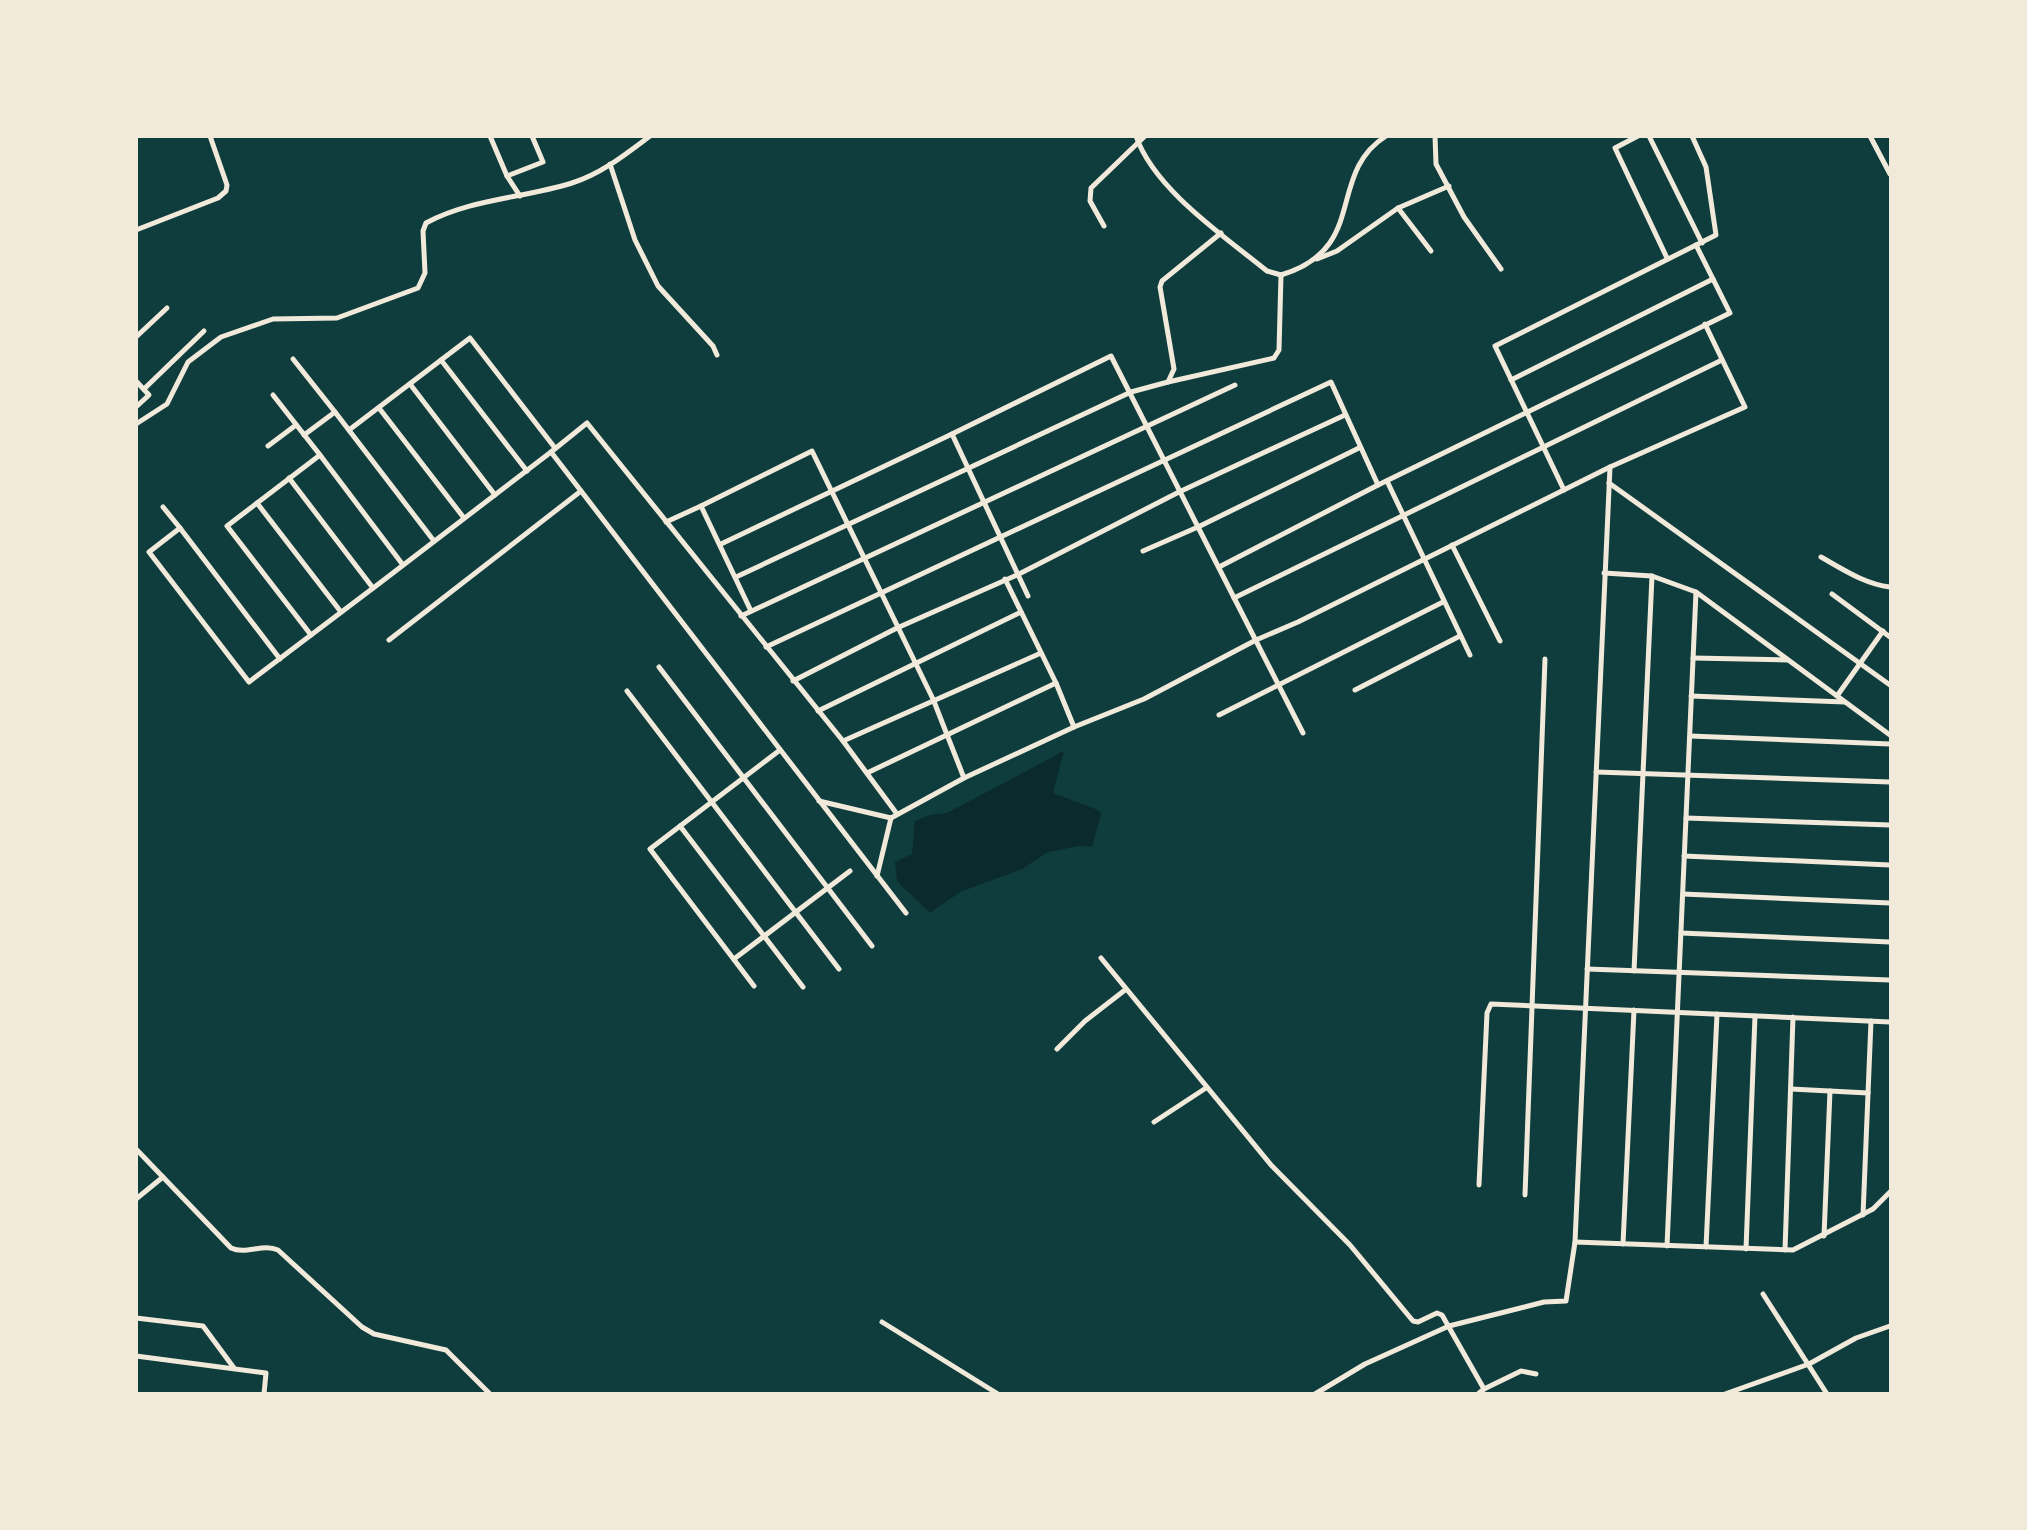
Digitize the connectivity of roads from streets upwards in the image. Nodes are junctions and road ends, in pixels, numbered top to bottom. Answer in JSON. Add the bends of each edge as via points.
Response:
{"nodes":[{"id":1,"x":211,"y":136,"type":"edge"},
{"id":2,"x":490,"y":136,"type":"edge"},
{"id":3,"x":533,"y":136,"type":"edge"},
{"id":4,"x":650,"y":136,"type":"edge"},
{"id":5,"x":1136,"y":136,"type":"edge"},
{"id":6,"x":1145,"y":136,"type":"edge"},
{"id":7,"x":1386,"y":136,"type":"edge"},
{"id":8,"x":1435,"y":136,"type":"edge"},
{"id":9,"x":1638,"y":136,"type":"edge"},
{"id":10,"x":1649,"y":136,"type":"edge"},
{"id":11,"x":1692,"y":136,"type":"edge"},
{"id":12,"x":1870,"y":136,"type":"edge"},
{"id":13,"x":1139,"y":144,"type":"junction"},
{"id":14,"x":610,"y":164,"type":"junction"},
{"id":15,"x":1891,"y":174,"type":"edge"},
{"id":16,"x":507,"y":176,"type":"junction"},
{"id":17,"x":1449,"y":186,"type":"junction"},
{"id":18,"x":520,"y":196,"type":"junction"},
{"id":19,"x":1398,"y":208,"type":"junction"},
{"id":20,"x":1104,"y":226,"type":"dead end"},
{"id":21,"x":136,"y":230,"type":"edge"},
{"id":22,"x":1221,"y":233,"type":"junction"},
{"id":23,"x":1699,"y":244,"type":"junction"},
{"id":24,"x":1431,"y":251,"type":"dead end"},
{"id":25,"x":1667,"y":258,"type":"junction"},
{"id":26,"x":1315,"y":259,"type":"junction"},
{"id":27,"x":1501,"y":269,"type":"dead end"},
{"id":28,"x":1281,"y":275,"type":"junction"},
{"id":29,"x":1713,"y":279,"type":"junction"},
{"id":30,"x":167,"y":308,"type":"dead end"},
{"id":31,"x":1705,"y":324,"type":"junction"},
{"id":32,"x":204,"y":331,"type":"dead end"},
{"id":33,"x":136,"y":337,"type":"edge"},
{"id":34,"x":717,"y":355,"type":"dead end"},
{"id":35,"x":293,"y":359,"type":"dead end"},
{"id":36,"x":441,"y":360,"type":"junction"},
{"id":37,"x":1722,"y":360,"type":"junction"},
{"id":38,"x":1511,"y":380,"type":"junction"},
{"id":39,"x":136,"y":381,"type":"edge"},
{"id":40,"x":1168,"y":382,"type":"junction"},
{"id":41,"x":410,"y":384,"type":"junction"},
{"id":42,"x":1235,"y":385,"type":"dead end"},
{"id":43,"x":144,"y":389,"type":"junction"},
{"id":44,"x":1131,"y":392,"type":"junction"},
{"id":45,"x":273,"y":395,"type":"dead end"},
{"id":46,"x":136,"y":407,"type":"edge"},
{"id":47,"x":379,"y":408,"type":"junction"},
{"id":48,"x":335,"y":412,"type":"junction"},
{"id":49,"x":1527,"y":412,"type":"junction"},
{"id":50,"x":1345,"y":415,"type":"junction"},
{"id":51,"x":136,"y":424,"type":"edge"},
{"id":52,"x":1147,"y":424,"type":"junction"},
{"id":53,"x":296,"y":425,"type":"junction"},
{"id":54,"x":349,"y":430,"type":"junction"},
{"id":55,"x":952,"y":434,"type":"junction"},
{"id":56,"x":304,"y":435,"type":"junction"},
{"id":57,"x":268,"y":446,"type":"dead end"},
{"id":58,"x":1545,"y":447,"type":"junction"},
{"id":59,"x":1359,"y":448,"type":"junction"},
{"id":60,"x":553,"y":450,"type":"junction"},
{"id":61,"x":320,"y":455,"type":"junction"},
{"id":62,"x":1164,"y":460,"type":"junction"},
{"id":63,"x":1610,"y":467,"type":"junction"},
{"id":64,"x":967,"y":468,"type":"junction"},
{"id":65,"x":527,"y":471,"type":"junction"},
{"id":66,"x":289,"y":478,"type":"junction"},
{"id":67,"x":1387,"y":481,"type":"junction"},
{"id":68,"x":1609,"y":483,"type":"junction"},
{"id":69,"x":1377,"y":485,"type":"junction"},
{"id":70,"x":831,"y":490,"type":"junction"},
{"id":71,"x":1564,"y":490,"type":"junction"},
{"id":72,"x":581,"y":491,"type":"junction"},
{"id":73,"x":1179,"y":492,"type":"junction"},
{"id":74,"x":495,"y":495,"type":"junction"},
{"id":75,"x":257,"y":503,"type":"junction"},
{"id":76,"x":984,"y":503,"type":"junction"},
{"id":77,"x":701,"y":506,"type":"junction"},
{"id":78,"x":163,"y":507,"type":"dead end"},
{"id":79,"x":1403,"y":516,"type":"junction"},
{"id":80,"x":464,"y":518,"type":"junction"},
{"id":81,"x":666,"y":522,"type":"junction"},
{"id":82,"x":848,"y":526,"type":"junction"},
{"id":83,"x":1198,"y":527,"type":"junction"},
{"id":84,"x":180,"y":528,"type":"junction"},
{"id":85,"x":1000,"y":538,"type":"junction"},
{"id":86,"x":434,"y":541,"type":"junction"},
{"id":87,"x":721,"y":544,"type":"junction"},
{"id":88,"x":1452,"y":545,"type":"junction"},
{"id":89,"x":1143,"y":551,"type":"dead end"},
{"id":90,"x":863,"y":558,"type":"junction"},
{"id":91,"x":1821,"y":558,"type":"dead end"},
{"id":92,"x":1423,"y":560,"type":"junction"},
{"id":93,"x":403,"y":565,"type":"junction"},
{"id":94,"x":1219,"y":567,"type":"junction"},
{"id":95,"x":1604,"y":573,"type":"junction"},
{"id":96,"x":1017,"y":575,"type":"junction"},
{"id":97,"x":1652,"y":576,"type":"junction"},
{"id":98,"x":736,"y":577,"type":"junction"},
{"id":99,"x":1005,"y":579,"type":"junction"},
{"id":100,"x":1891,"y":587,"type":"edge"},
{"id":101,"x":373,"y":588,"type":"junction"},
{"id":102,"x":880,"y":592,"type":"junction"},
{"id":103,"x":1696,"y":592,"type":"junction"},
{"id":104,"x":1832,"y":594,"type":"dead end"},
{"id":105,"x":1028,"y":596,"type":"dead end"},
{"id":106,"x":1234,"y":598,"type":"junction"},
{"id":107,"x":1443,"y":602,"type":"junction"},
{"id":108,"x":751,"y":611,"type":"junction"},
{"id":109,"x":341,"y":612,"type":"junction"},
{"id":110,"x":1021,"y":612,"type":"junction"},
{"id":111,"x":741,"y":616,"type":"junction"},
{"id":112,"x":897,"y":628,"type":"junction"},
{"id":113,"x":1883,"y":631,"type":"junction"},
{"id":114,"x":311,"y":635,"type":"junction"},
{"id":115,"x":1460,"y":636,"type":"junction"},
{"id":116,"x":1891,"y":637,"type":"edge"},
{"id":117,"x":389,"y":640,"type":"dead end"},
{"id":118,"x":1255,"y":640,"type":"junction"},
{"id":119,"x":1500,"y":641,"type":"dead end"},
{"id":120,"x":766,"y":648,"type":"junction"},
{"id":121,"x":1041,"y":653,"type":"junction"},
{"id":122,"x":1470,"y":655,"type":"dead end"},
{"id":123,"x":1693,"y":658,"type":"junction"},
{"id":124,"x":280,"y":659,"type":"junction"},
{"id":125,"x":1545,"y":659,"type":"dead end"},
{"id":126,"x":1788,"y":660,"type":"junction"},
{"id":127,"x":1860,"y":663,"type":"junction"},
{"id":128,"x":915,"y":665,"type":"junction"},
{"id":129,"x":659,"y":667,"type":"dead end"},
{"id":130,"x":793,"y":681,"type":"junction"},
{"id":131,"x":1056,"y":682,"type":"junction"},
{"id":132,"x":1891,"y":685,"type":"edge"},
{"id":133,"x":1279,"y":686,"type":"junction"},
{"id":134,"x":1355,"y":690,"type":"dead end"},
{"id":135,"x":627,"y":691,"type":"dead end"},
{"id":136,"x":1692,"y":696,"type":"junction"},
{"id":137,"x":1837,"y":696,"type":"junction"},
{"id":138,"x":933,"y":699,"type":"junction"},
{"id":139,"x":1845,"y":702,"type":"junction"},
{"id":140,"x":818,"y":711,"type":"junction"},
{"id":141,"x":1219,"y":715,"type":"dead end"},
{"id":142,"x":1074,"y":727,"type":"junction"},
{"id":143,"x":1303,"y":733,"type":"dead end"},
{"id":144,"x":948,"y":734,"type":"junction"},
{"id":145,"x":1891,"y":735,"type":"edge"},
{"id":146,"x":1690,"y":736,"type":"junction"},
{"id":147,"x":843,"y":741,"type":"junction"},
{"id":148,"x":1891,"y":744,"type":"edge"},
{"id":149,"x":780,"y":750,"type":"junction"},
{"id":150,"x":1596,"y":772,"type":"junction"},
{"id":151,"x":867,"y":773,"type":"junction"},
{"id":152,"x":1643,"y":774,"type":"junction"},
{"id":153,"x":1688,"y":775,"type":"junction"},
{"id":154,"x":743,"y":778,"type":"junction"},
{"id":155,"x":964,"y":778,"type":"junction"},
{"id":156,"x":1891,"y":782,"type":"edge"},
{"id":157,"x":819,"y":801,"type":"junction"},
{"id":158,"x":712,"y":802,"type":"junction"},
{"id":159,"x":894,"y":816,"type":"junction"},
{"id":160,"x":1686,"y":818,"type":"junction"},
{"id":161,"x":1891,"y":825,"type":"edge"},
{"id":162,"x":680,"y":826,"type":"junction"},
{"id":163,"x":1684,"y":856,"type":"junction"},
{"id":164,"x":1891,"y":865,"type":"edge"},
{"id":165,"x":850,"y":871,"type":"dead end"},
{"id":166,"x":877,"y":876,"type":"junction"},
{"id":167,"x":827,"y":888,"type":"junction"},
{"id":168,"x":1683,"y":894,"type":"junction"},
{"id":169,"x":1891,"y":903,"type":"edge"},
{"id":170,"x":796,"y":912,"type":"junction"},
{"id":171,"x":906,"y":913,"type":"dead end"},
{"id":172,"x":1681,"y":933,"type":"junction"},
{"id":173,"x":765,"y":936,"type":"junction"},
{"id":174,"x":1891,"y":943,"type":"edge"},
{"id":175,"x":872,"y":946,"type":"dead end"},
{"id":176,"x":1101,"y":958,"type":"dead end"},
{"id":177,"x":734,"y":959,"type":"junction"},
{"id":178,"x":839,"y":969,"type":"dead end"},
{"id":179,"x":1587,"y":969,"type":"junction"},
{"id":180,"x":1634,"y":971,"type":"junction"},
{"id":181,"x":1679,"y":972,"type":"junction"},
{"id":182,"x":1891,"y":980,"type":"edge"},
{"id":183,"x":754,"y":986,"type":"dead end"},
{"id":184,"x":803,"y":986,"type":"dead end"},
{"id":185,"x":1125,"y":990,"type":"junction"},
{"id":186,"x":1532,"y":1006,"type":"junction"},
{"id":187,"x":1585,"y":1008,"type":"junction"},
{"id":188,"x":1634,"y":1010,"type":"junction"},
{"id":189,"x":1677,"y":1012,"type":"junction"},
{"id":190,"x":1717,"y":1014,"type":"junction"},
{"id":191,"x":1755,"y":1016,"type":"junction"},
{"id":192,"x":1793,"y":1017,"type":"junction"},
{"id":193,"x":1871,"y":1021,"type":"junction"},
{"id":194,"x":1891,"y":1022,"type":"edge"},
{"id":195,"x":1057,"y":1049,"type":"dead end"},
{"id":196,"x":1206,"y":1087,"type":"junction"},
{"id":197,"x":1791,"y":1089,"type":"junction"},
{"id":198,"x":1830,"y":1091,"type":"junction"},
{"id":199,"x":1868,"y":1093,"type":"junction"},
{"id":200,"x":1154,"y":1122,"type":"dead end"},
{"id":201,"x":136,"y":1149,"type":"edge"},
{"id":202,"x":163,"y":1177,"type":"junction"},
{"id":203,"x":1479,"y":1185,"type":"dead end"},
{"id":204,"x":1891,"y":1192,"type":"edge"},
{"id":205,"x":1524,"y":1195,"type":"dead end"},
{"id":206,"x":136,"y":1199,"type":"edge"},
{"id":207,"x":1863,"y":1215,"type":"junction"},
{"id":208,"x":1824,"y":1236,"type":"junction"},
{"id":209,"x":1575,"y":1242,"type":"junction"},
{"id":210,"x":1623,"y":1244,"type":"junction"},
{"id":211,"x":1667,"y":1246,"type":"junction"},
{"id":212,"x":1706,"y":1247,"type":"junction"},
{"id":213,"x":1746,"y":1249,"type":"junction"},
{"id":214,"x":1785,"y":1250,"type":"junction"},
{"id":215,"x":1763,"y":1294,"type":"dead end"},
{"id":216,"x":136,"y":1318,"type":"edge"},
{"id":217,"x":882,"y":1322,"type":"dead end"},
{"id":218,"x":1448,"y":1326,"type":"junction"},
{"id":219,"x":1891,"y":1326,"type":"edge"},
{"id":220,"x":136,"y":1356,"type":"edge"},
{"id":221,"x":1809,"y":1364,"type":"junction"},
{"id":222,"x":234,"y":1368,"type":"junction"},
{"id":223,"x":1536,"y":1374,"type":"dead end"},
{"id":224,"x":1481,"y":1391,"type":"edge"},
{"id":225,"x":264,"y":1394,"type":"edge"},
{"id":226,"x":490,"y":1394,"type":"edge"},
{"id":227,"x":998,"y":1394,"type":"edge"},
{"id":228,"x":1315,"y":1394,"type":"edge"},
{"id":229,"x":1725,"y":1394,"type":"edge"},
{"id":230,"x":1827,"y":1394,"type":"edge"}],
"edges":[{"from":1,"to":21,"type":"street","via":[[226,191]]},
{"from":2,"to":16,"type":"street"},
{"from":3,"to":16,"type":"street","via":[[543,162]]},
{"from":4,"to":14,"type":"street"},
{"from":5,"to":13,"type":"street"},
{"from":6,"to":13,"type":"street"},
{"from":7,"to":26,"type":"street","via":[[1365,154],[1352,182],[1345,216],[1332,241]]},
{"from":8,"to":17,"type":"street","via":[[1433,157]]},
{"from":9,"to":25,"type":"street","via":[[1615,148]]},
{"from":10,"to":23,"type":"street"},
{"from":11,"to":23,"type":"street","via":[[1706,167],[1716,235]]},
{"from":12,"to":15,"type":"street"},
{"from":13,"to":20,"type":"street","via":[[1102,175],[1089,193]]},
{"from":13,"to":22,"type":"street","via":[[1159,176]]},
{"from":14,"to":18,"type":"street","via":[[574,183]]},
{"from":14,"to":34,"type":"street","via":[[635,240],[658,286]]},
{"from":16,"to":18,"type":"street"},
{"from":17,"to":19,"type":"street"},
{"from":17,"to":27,"type":"street","via":[[1464,217]]},
{"from":18,"to":51,"type":"street","via":[[488,201],[426,223],[424,279],[400,298],[337,318],[273,319],[221,337],[188,362],[167,404]]},
{"from":19,"to":24,"type":"street"},
{"from":19,"to":26,"type":"street","via":[[1337,251]]},
{"from":22,"to":28,"type":"street","via":[[1267,271]]},
{"from":22,"to":40,"type":"street","via":[[1162,281],[1174,369]]},
{"from":23,"to":25,"type":"street"},
{"from":23,"to":29,"type":"street"},
{"from":25,"to":38,"type":"street","via":[[1498,342],[1494,351]]},
{"from":26,"to":28,"type":"street"},
{"from":28,"to":40,"type":"street","via":[[1279,349],[1274,358]]},
{"from":29,"to":31,"type":"street","via":[[1730,313]]},
{"from":29,"to":38,"type":"street"},
{"from":30,"to":33,"type":"street"},
{"from":31,"to":37,"type":"street"},
{"from":31,"to":49,"type":"street"},
{"from":32,"to":43,"type":"street"},
{"from":35,"to":48,"type":"street"},
{"from":36,"to":41,"type":"street"},
{"from":36,"to":60,"type":"street","via":[[470,338]]},
{"from":36,"to":65,"type":"street"},
{"from":37,"to":58,"type":"street"},
{"from":37,"to":63,"type":"street","via":[[1745,407]]},
{"from":38,"to":49,"type":"street"},
{"from":39,"to":43,"type":"street"},
{"from":40,"to":44,"type":"street"},
{"from":41,"to":47,"type":"street"},
{"from":41,"to":74,"type":"street"},
{"from":42,"to":52,"type":"street"},
{"from":43,"to":46,"type":"street","via":[[149,395]]},
{"from":44,"to":52,"type":"street"},
{"from":44,"to":55,"type":"street","via":[[1111,356]]},
{"from":44,"to":64,"type":"street"},
{"from":45,"to":53,"type":"street"},
{"from":47,"to":54,"type":"street"},
{"from":47,"to":80,"type":"street"},
{"from":48,"to":54,"type":"street"},
{"from":48,"to":56,"type":"street"},
{"from":49,"to":58,"type":"street"},
{"from":49,"to":67,"type":"street"},
{"from":50,"to":59,"type":"street"},
{"from":50,"to":62,"type":"street","via":[[1331,382]]},
{"from":50,"to":73,"type":"street"},
{"from":52,"to":62,"type":"street"},
{"from":52,"to":76,"type":"street"},
{"from":53,"to":56,"type":"street"},
{"from":53,"to":57,"type":"street"},
{"from":54,"to":86,"type":"street"},
{"from":55,"to":64,"type":"street"},
{"from":55,"to":70,"type":"street"},
{"from":56,"to":61,"type":"street"},
{"from":58,"to":71,"type":"street"},
{"from":58,"to":79,"type":"street"},
{"from":59,"to":69,"type":"street"},
{"from":59,"to":83,"type":"street"},
{"from":60,"to":65,"type":"street"},
{"from":60,"to":72,"type":"street"},
{"from":60,"to":81,"type":"street","via":[[587,423]]},
{"from":61,"to":66,"type":"street"},
{"from":61,"to":93,"type":"street"},
{"from":62,"to":73,"type":"street"},
{"from":62,"to":85,"type":"street"},
{"from":63,"to":68,"type":"street"},
{"from":63,"to":71,"type":"street"},
{"from":64,"to":76,"type":"street"},
{"from":64,"to":82,"type":"street"},
{"from":65,"to":74,"type":"street"},
{"from":66,"to":75,"type":"street"},
{"from":66,"to":101,"type":"street"},
{"from":67,"to":69,"type":"street"},
{"from":67,"to":79,"type":"street"},
{"from":68,"to":95,"type":"street"},
{"from":68,"to":127,"type":"street"},
{"from":69,"to":94,"type":"street"},
{"from":70,"to":77,"type":"street","via":[[812,451]]},
{"from":70,"to":82,"type":"street"},
{"from":70,"to":87,"type":"street"},
{"from":71,"to":88,"type":"street"},
{"from":72,"to":117,"type":"street"},
{"from":72,"to":149,"type":"street"},
{"from":73,"to":83,"type":"street"},
{"from":73,"to":96,"type":"street"},
{"from":74,"to":80,"type":"street"},
{"from":75,"to":109,"type":"street"},
{"from":75,"to":114,"type":"street","via":[[227,526]]},
{"from":76,"to":85,"type":"street"},
{"from":76,"to":90,"type":"street"},
{"from":77,"to":81,"type":"street"},
{"from":77,"to":87,"type":"street"},
{"from":78,"to":84,"type":"street"},
{"from":79,"to":92,"type":"street"},
{"from":79,"to":106,"type":"street"},
{"from":80,"to":86,"type":"street"},
{"from":81,"to":111,"type":"street"},
{"from":82,"to":90,"type":"street"},
{"from":82,"to":98,"type":"street"},
{"from":83,"to":89,"type":"street"},
{"from":83,"to":94,"type":"street"},
{"from":84,"to":124,"type":"street"},
{"from":84,"to":124,"type":"street","via":[[149,552],[165,574],[249,682]]},
{"from":85,"to":96,"type":"street"},
{"from":85,"to":102,"type":"street"},
{"from":86,"to":93,"type":"street"},
{"from":87,"to":98,"type":"street"},
{"from":88,"to":92,"type":"street"},
{"from":88,"to":119,"type":"street"},
{"from":90,"to":102,"type":"street"},
{"from":90,"to":108,"type":"street"},
{"from":91,"to":100,"type":"street","via":[[1876,586]]},
{"from":92,"to":107,"type":"street"},
{"from":92,"to":118,"type":"street"},
{"from":93,"to":101,"type":"street"},
{"from":94,"to":106,"type":"street"},
{"from":95,"to":97,"type":"street"},
{"from":95,"to":150,"type":"street"},
{"from":96,"to":99,"type":"street"},
{"from":96,"to":105,"type":"street"},
{"from":97,"to":103,"type":"street"},
{"from":97,"to":152,"type":"street"},
{"from":98,"to":108,"type":"street"},
{"from":99,"to":110,"type":"street"},
{"from":99,"to":112,"type":"street"},
{"from":101,"to":109,"type":"street"},
{"from":102,"to":112,"type":"street"},
{"from":102,"to":120,"type":"street"},
{"from":103,"to":123,"type":"street"},
{"from":103,"to":126,"type":"street"},
{"from":104,"to":113,"type":"street"},
{"from":106,"to":118,"type":"street"},
{"from":107,"to":115,"type":"street"},
{"from":107,"to":133,"type":"street"},
{"from":108,"to":111,"type":"street"},
{"from":109,"to":114,"type":"street"},
{"from":110,"to":121,"type":"street"},
{"from":110,"to":128,"type":"street"},
{"from":111,"to":120,"type":"street"},
{"from":112,"to":128,"type":"street"},
{"from":112,"to":130,"type":"street"},
{"from":113,"to":116,"type":"street"},
{"from":113,"to":127,"type":"street"},
{"from":114,"to":124,"type":"street"},
{"from":115,"to":122,"type":"street"},
{"from":115,"to":134,"type":"street"},
{"from":118,"to":133,"type":"street"},
{"from":118,"to":142,"type":"street","via":[[1144,699]]},
{"from":120,"to":130,"type":"street"},
{"from":121,"to":131,"type":"street"},
{"from":121,"to":138,"type":"street"},
{"from":123,"to":126,"type":"street"},
{"from":123,"to":136,"type":"street"},
{"from":125,"to":186,"type":"street"},
{"from":126,"to":137,"type":"street"},
{"from":127,"to":132,"type":"street"},
{"from":127,"to":137,"type":"street"},
{"from":128,"to":138,"type":"street"},
{"from":128,"to":140,"type":"street"},
{"from":129,"to":154,"type":"street"},
{"from":130,"to":140,"type":"street"},
{"from":131,"to":142,"type":"street"},
{"from":131,"to":144,"type":"street"},
{"from":133,"to":141,"type":"street"},
{"from":133,"to":143,"type":"street"},
{"from":135,"to":158,"type":"street"},
{"from":136,"to":139,"type":"street"},
{"from":136,"to":146,"type":"street"},
{"from":137,"to":139,"type":"street"},
{"from":138,"to":144,"type":"street"},
{"from":138,"to":147,"type":"street"},
{"from":139,"to":145,"type":"street"},
{"from":140,"to":147,"type":"street"},
{"from":142,"to":155,"type":"street"},
{"from":144,"to":151,"type":"street"},
{"from":144,"to":155,"type":"street"},
{"from":146,"to":148,"type":"street"},
{"from":146,"to":153,"type":"street"},
{"from":147,"to":151,"type":"street"},
{"from":149,"to":154,"type":"street"},
{"from":149,"to":157,"type":"street"},
{"from":150,"to":152,"type":"street"},
{"from":150,"to":179,"type":"street"},
{"from":151,"to":159,"type":"street"},
{"from":152,"to":153,"type":"street"},
{"from":152,"to":180,"type":"street"},
{"from":153,"to":156,"type":"street"},
{"from":153,"to":160,"type":"street"},
{"from":154,"to":158,"type":"street"},
{"from":154,"to":167,"type":"street"},
{"from":155,"to":159,"type":"street"},
{"from":157,"to":159,"type":"street"},
{"from":157,"to":166,"type":"street"},
{"from":158,"to":162,"type":"street"},
{"from":158,"to":170,"type":"street"},
{"from":159,"to":166,"type":"street"},
{"from":160,"to":161,"type":"street"},
{"from":160,"to":163,"type":"street"},
{"from":162,"to":173,"type":"street"},
{"from":162,"to":177,"type":"street","via":[[650,849]]},
{"from":163,"to":164,"type":"street"},
{"from":163,"to":168,"type":"street"},
{"from":165,"to":167,"type":"street"},
{"from":166,"to":171,"type":"street"},
{"from":167,"to":170,"type":"street"},
{"from":167,"to":175,"type":"street"},
{"from":168,"to":169,"type":"street"},
{"from":168,"to":172,"type":"street"},
{"from":170,"to":173,"type":"street"},
{"from":170,"to":178,"type":"street"},
{"from":172,"to":174,"type":"street"},
{"from":172,"to":181,"type":"street"},
{"from":173,"to":177,"type":"street"},
{"from":173,"to":184,"type":"street"},
{"from":176,"to":185,"type":"street"},
{"from":177,"to":183,"type":"street"},
{"from":179,"to":180,"type":"street"},
{"from":179,"to":187,"type":"street"},
{"from":180,"to":181,"type":"street"},
{"from":181,"to":182,"type":"street"},
{"from":181,"to":189,"type":"street"},
{"from":185,"to":195,"type":"street"},
{"from":185,"to":196,"type":"street"},
{"from":186,"to":187,"type":"street"},
{"from":186,"to":203,"type":"street","via":[[1497,1003],[1489,1007]]},
{"from":186,"to":205,"type":"street"},
{"from":187,"to":188,"type":"street"},
{"from":187,"to":209,"type":"street"},
{"from":188,"to":189,"type":"street"},
{"from":188,"to":210,"type":"street"},
{"from":189,"to":190,"type":"street"},
{"from":189,"to":211,"type":"street"},
{"from":190,"to":191,"type":"street"},
{"from":190,"to":212,"type":"street"},
{"from":191,"to":192,"type":"street"},
{"from":191,"to":213,"type":"street"},
{"from":192,"to":193,"type":"street"},
{"from":192,"to":197,"type":"street"},
{"from":193,"to":194,"type":"street"},
{"from":193,"to":199,"type":"street"},
{"from":196,"to":200,"type":"street"},
{"from":196,"to":218,"type":"street","via":[[1271,1166],[1350,1245],[1413,1321],[1437,1313]]},
{"from":197,"to":198,"type":"street"},
{"from":197,"to":214,"type":"street"},
{"from":198,"to":199,"type":"street"},
{"from":198,"to":208,"type":"street"},
{"from":199,"to":207,"type":"street"},
{"from":201,"to":202,"type":"street"},
{"from":202,"to":206,"type":"street"},
{"from":202,"to":226,"type":"street","via":[[231,1248],[278,1250],[362,1327],[374,1334],[446,1350]]},
{"from":204,"to":207,"type":"street"},
{"from":207,"to":208,"type":"street"},
{"from":208,"to":214,"type":"street"},
{"from":209,"to":210,"type":"street"},
{"from":209,"to":218,"type":"street","via":[[1566,1301],[1544,1302]]},
{"from":210,"to":211,"type":"street"},
{"from":211,"to":212,"type":"street"},
{"from":212,"to":213,"type":"street"},
{"from":213,"to":214,"type":"street"},
{"from":215,"to":221,"type":"street"},
{"from":216,"to":222,"type":"street","via":[[203,1326]]},
{"from":217,"to":227,"type":"street"},
{"from":218,"to":224,"type":"street"},
{"from":218,"to":228,"type":"street","via":[[1365,1364]]},
{"from":219,"to":221,"type":"street","via":[[1856,1338]]},
{"from":220,"to":222,"type":"street"},
{"from":221,"to":229,"type":"street"},
{"from":221,"to":230,"type":"street"},
{"from":222,"to":225,"type":"street","via":[[267,1373]]},
{"from":223,"to":224,"type":"street","via":[[1521,1371]]}]}
